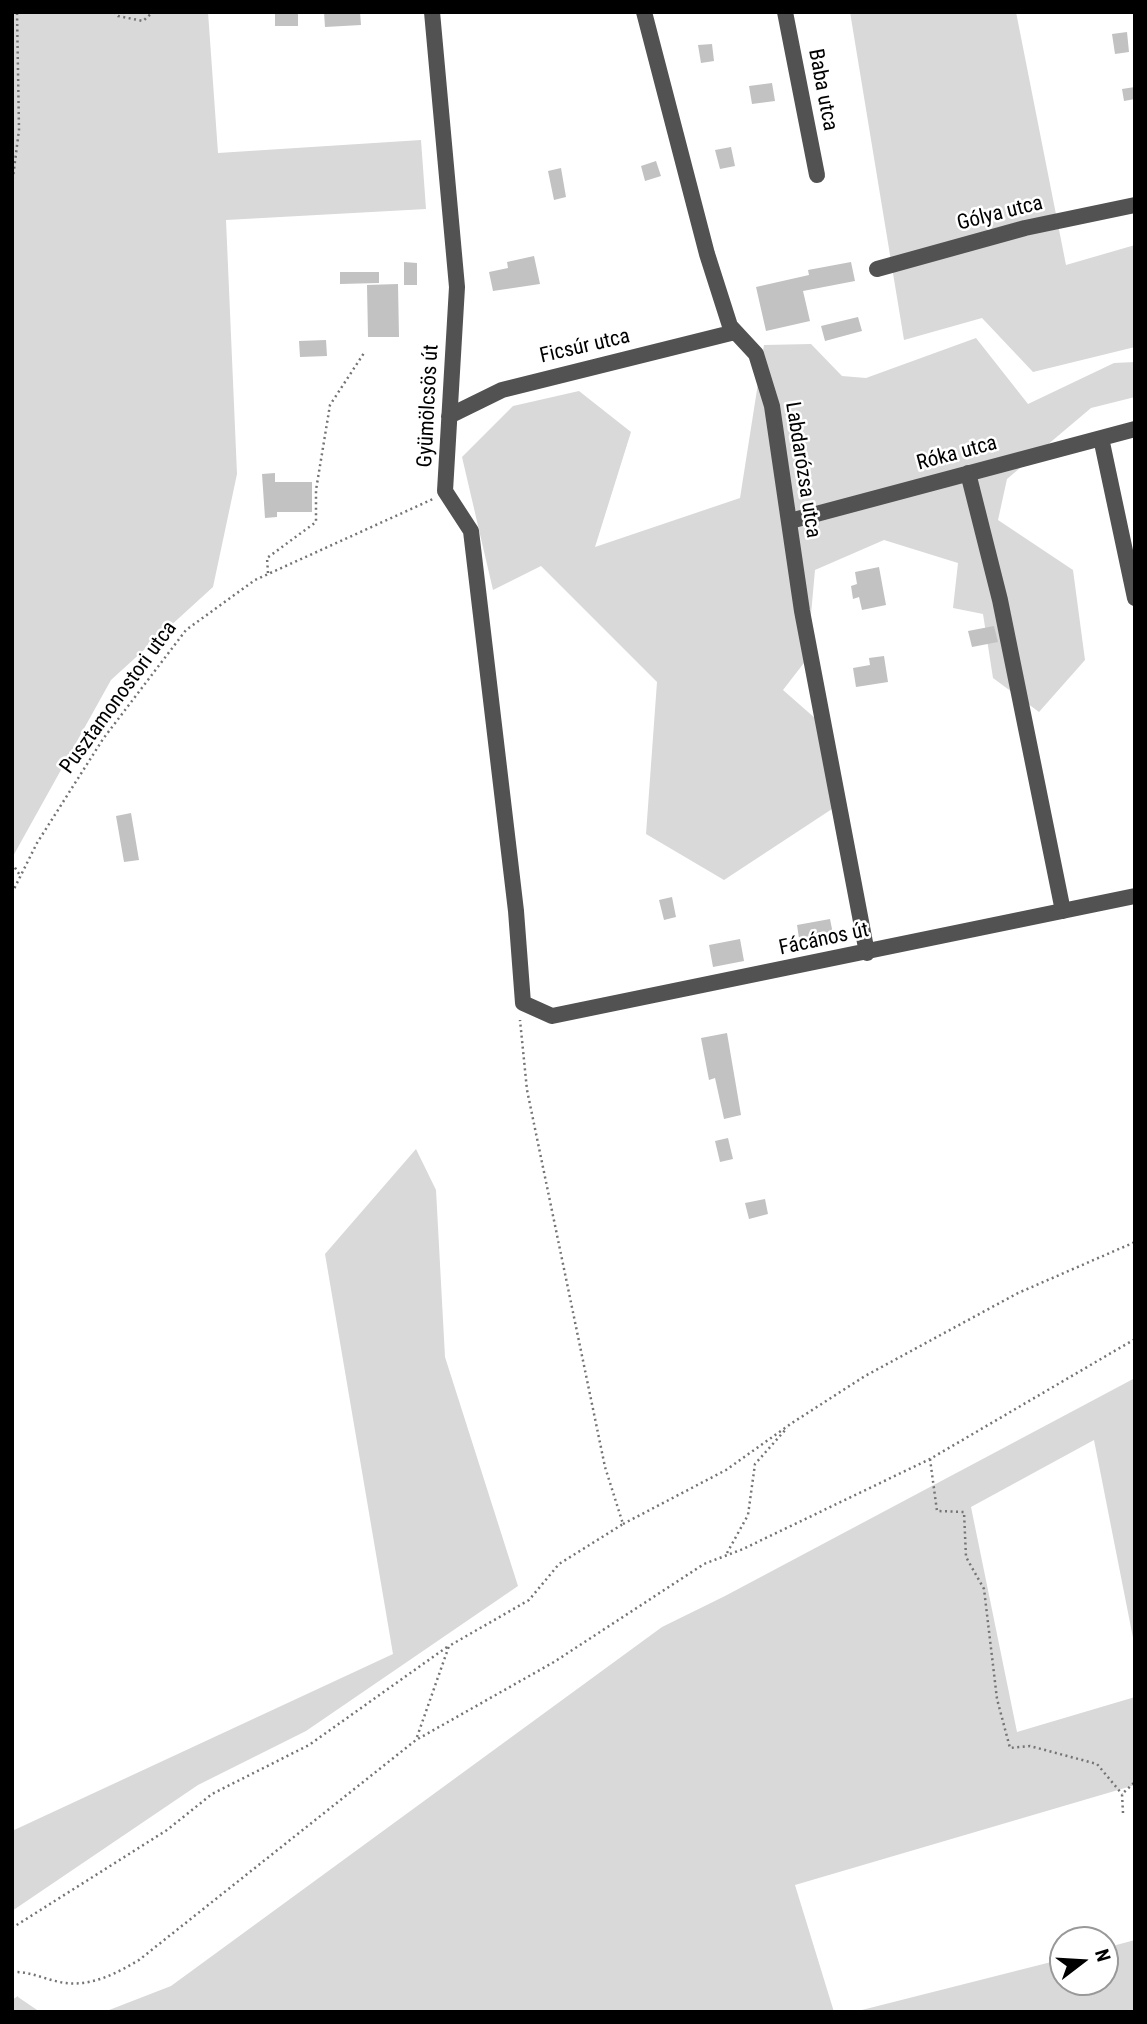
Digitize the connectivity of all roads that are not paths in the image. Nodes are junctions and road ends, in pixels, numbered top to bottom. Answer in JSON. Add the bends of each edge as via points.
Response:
{"nodes":[{"id":1,"x":432,"y":12,"type":"edge"},
{"id":2,"x":644,"y":12,"type":"edge"},
{"id":3,"x":785,"y":12,"type":"edge"},
{"id":4,"x":817,"y":175,"type":"dead end"},
{"id":5,"x":1135,"y":205,"type":"edge"},
{"id":6,"x":877,"y":269,"type":"dead end"},
{"id":7,"x":735,"y":332,"type":"junction"},
{"id":8,"x":449,"y":416,"type":"junction"},
{"id":9,"x":1135,"y":429,"type":"edge"},
{"id":10,"x":1101,"y":438,"type":"junction"},
{"id":11,"x":968,"y":473,"type":"junction"},
{"id":12,"x":790,"y":521,"type":"junction"},
{"id":13,"x":1135,"y":597,"type":"edge"},
{"id":14,"x":1135,"y":896,"type":"edge"},
{"id":15,"x":1063,"y":911,"type":"junction"},
{"id":16,"x":867,"y":953,"type":"junction"},
{"id":17,"x":523,"y":1003,"type":"joint"}],
"edges":[{"from":1,"to":8,"type":"street","name":"Gyümölcsös út","via":[[457,287]]},
{"from":2,"to":7,"type":"street","name":"Labdarózsa utca","via":[[707,254]]},
{"from":3,"to":4,"type":"street","name":"Baba utca"},
{"from":5,"to":6,"type":"street","name":"Gólya utca","via":[[1025,228]]},
{"from":7,"to":8,"type":"street","name":"Ficsúr utca","via":[[513,386]]},
{"from":7,"to":12,"type":"street","name":"Labdarózsa utca","via":[[756,354],[772,406]]},
{"from":8,"to":17,"type":"street","name":"Gyümölcsös út","via":[[445,491],[471,531]]},
{"from":9,"to":10,"type":"street","name":"Róka utca"},
{"from":10,"to":11,"type":"street","name":"Róka utca"},
{"from":10,"to":13,"type":"street"},
{"from":11,"to":12,"type":"street","name":"Róka utca"},
{"from":11,"to":15,"type":"street","via":[[1000,600]]},
{"from":12,"to":16,"type":"street","name":"Labdarózsa utca","via":[[802,611]]},
{"from":14,"to":15,"type":"street","name":"Fácános út"},
{"from":15,"to":16,"type":"street","name":"Fácános út"},
{"from":16,"to":17,"type":"street","name":"Fácános út","via":[[552,1016]]}]}
